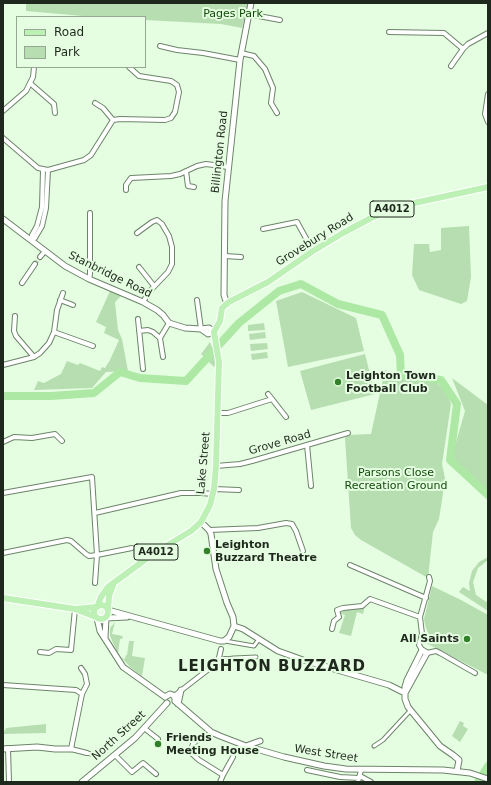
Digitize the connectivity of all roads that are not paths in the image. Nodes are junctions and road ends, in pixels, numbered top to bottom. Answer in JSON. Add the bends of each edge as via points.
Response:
{"nodes":[{"id":1,"x":251,"y":3,"type":"edge"},
{"id":2,"x":248,"y":14,"type":"junction"},
{"id":3,"x":280,"y":20,"type":"dead end"},
{"id":4,"x":389,"y":32,"type":"dead end"},
{"id":5,"x":488,"y":32,"type":"edge"},
{"id":6,"x":160,"y":46,"type":"dead end"},
{"id":7,"x":463,"y":49,"type":"junction"},
{"id":8,"x":241,"y":53,"type":"junction"},
{"id":9,"x":240,"y":60,"type":"junction"},
{"id":10,"x":451,"y":66,"type":"dead end"},
{"id":11,"x":34,"y":68,"type":"edge"},
{"id":12,"x":130,"y":68,"type":"edge"},
{"id":13,"x":30,"y":84,"type":"junction"},
{"id":14,"x":488,"y":94,"type":"edge"},
{"id":15,"x":95,"y":103,"type":"dead end"},
{"id":16,"x":3,"y":111,"type":"edge"},
{"id":17,"x":55,"y":113,"type":"dead end"},
{"id":18,"x":277,"y":113,"type":"dead end"},
{"id":19,"x":113,"y":120,"type":"junction"},
{"id":20,"x":488,"y":122,"type":"edge"},
{"id":21,"x":3,"y":138,"type":"edge"},
{"id":22,"x":228,"y":167,"type":"junction"},
{"id":23,"x":43,"y":170,"type":"junction"},
{"id":24,"x":48,"y":170,"type":"junction"},
{"id":25,"x":186,"y":171,"type":"junction"},
{"id":26,"x":194,"y":187,"type":"dead end"},
{"id":27,"x":488,"y":188,"type":"edge"},
{"id":28,"x":126,"y":190,"type":"dead end"},
{"id":29,"x":90,"y":213,"type":"dead end"},
{"id":30,"x":3,"y":219,"type":"edge"},
{"id":31,"x":263,"y":229,"type":"dead end"},
{"id":32,"x":137,"y":233,"type":"dead end"},
{"id":33,"x":31,"y":240,"type":"junction"},
{"id":34,"x":45,"y":251,"type":"junction"},
{"id":35,"x":313,"y":251,"type":"junction"},
{"id":36,"x":224,"y":256,"type":"junction"},
{"id":37,"x":40,"y":257,"type":"tunnel mouth"},
{"id":38,"x":240,"y":257,"type":"dead end"},
{"id":39,"x":35,"y":264,"type":"tunnel mouth"},
{"id":40,"x":139,"y":267,"type":"dead end"},
{"id":41,"x":89,"y":279,"type":"junction"},
{"id":42,"x":22,"y":283,"type":"dead end"},
{"id":43,"x":154,"y":286,"type":"junction"},
{"id":44,"x":63,"y":293,"type":"dead end"},
{"id":45,"x":60,"y":300,"type":"junction"},
{"id":46,"x":197,"y":300,"type":"dead end"},
{"id":47,"x":143,"y":302,"type":"junction"},
{"id":48,"x":227,"y":304,"type":"junction"},
{"id":49,"x":73,"y":305,"type":"dead end"},
{"id":50,"x":15,"y":316,"type":"dead end"},
{"id":51,"x":138,"y":319,"type":"dead end"},
{"id":52,"x":169,"y":323,"type":"junction"},
{"id":53,"x":201,"y":329,"type":"junction"},
{"id":54,"x":139,"y":331,"type":"junction"},
{"id":55,"x":54,"y":332,"type":"junction"},
{"id":56,"x":214,"y":335,"type":"junction"},
{"id":57,"x":160,"y":338,"type":"junction"},
{"id":58,"x":93,"y":346,"type":"dead end"},
{"id":59,"x":34,"y":357,"type":"junction"},
{"id":60,"x":163,"y":357,"type":"dead end"},
{"id":61,"x":3,"y":365,"type":"edge"},
{"id":62,"x":142,"y":369,"type":"dead end"},
{"id":63,"x":268,"y":394,"type":"dead end"},
{"id":64,"x":272,"y":399,"type":"junction"},
{"id":65,"x":217,"y":413,"type":"junction"},
{"id":66,"x":286,"y":417,"type":"dead end"},
{"id":67,"x":348,"y":433,"type":"dead end"},
{"id":68,"x":62,"y":441,"type":"dead end"},
{"id":69,"x":3,"y":442,"type":"edge"},
{"id":70,"x":308,"y":445,"type":"junction"},
{"id":71,"x":216,"y":466,"type":"junction"},
{"id":72,"x":311,"y":486,"type":"dead end"},
{"id":73,"x":239,"y":490,"type":"dead end"},
{"id":74,"x":213,"y":492,"type":"junction"},
{"id":75,"x":3,"y":493,"type":"edge"},
{"id":76,"x":95,"y":513,"type":"junction"},
{"id":77,"x":201,"y":522,"type":"junction"},
{"id":78,"x":209,"y":530,"type":"junction"},
{"id":79,"x":132,"y":548,"type":"dead end"},
{"id":80,"x":303,"y":551,"type":"dead end"},
{"id":81,"x":3,"y":553,"type":"edge"},
{"id":82,"x":97,"y":556,"type":"junction"},
{"id":83,"x":350,"y":565,"type":"dead end"},
{"id":84,"x":429,"y":577,"type":"dead end"},
{"id":85,"x":95,"y":583,"type":"dead end"},
{"id":86,"x":113,"y":585,"type":"junction"},
{"id":87,"x":3,"y":598,"type":"edge"},
{"id":88,"x":426,"y":598,"type":"junction"},
{"id":89,"x":97,"y":607,"type":"junction"},
{"id":90,"x":76,"y":609,"type":"junction"},
{"id":91,"x":108,"y":610,"type":"junction"},
{"id":92,"x":96,"y":617,"type":"junction"},
{"id":93,"x":132,"y":617,"type":"junction"},
{"id":94,"x":420,"y":617,"type":"junction"},
{"id":95,"x":106,"y":618,"type":"junction"},
{"id":96,"x":234,"y":626,"type":"junction"},
{"id":97,"x":332,"y":629,"type":"dead end"},
{"id":98,"x":105,"y":639,"type":"junction"},
{"id":99,"x":259,"y":639,"type":"junction"},
{"id":100,"x":224,"y":641,"type":"junction"},
{"id":101,"x":221,"y":649,"type":"joint"},
{"id":102,"x":422,"y":650,"type":"junction"},
{"id":103,"x":40,"y":652,"type":"dead end"},
{"id":104,"x":427,"y":653,"type":"junction"},
{"id":105,"x":256,"y":657,"type":"dead end"},
{"id":106,"x":225,"y":659,"type":"joint"},
{"id":107,"x":218,"y":662,"type":"junction"},
{"id":108,"x":81,"y":668,"type":"dead end"},
{"id":109,"x":475,"y":673,"type":"dead end"},
{"id":110,"x":3,"y":685,"type":"edge"},
{"id":111,"x":181,"y":690,"type":"junction"},
{"id":112,"x":405,"y":693,"type":"junction"},
{"id":113,"x":82,"y":694,"type":"junction"},
{"id":114,"x":165,"y":697,"type":"junction"},
{"id":115,"x":175,"y":700,"type":"junction"},
{"id":116,"x":167,"y":703,"type":"junction"},
{"id":117,"x":409,"y":712,"type":"dead end"},
{"id":118,"x":144,"y":728,"type":"junction"},
{"id":119,"x":158,"y":739,"type":"dead end"},
{"id":120,"x":197,"y":740,"type":"dead end"},
{"id":121,"x":260,"y":742,"type":"dead end"},
{"id":122,"x":246,"y":746,"type":"junction"},
{"id":123,"x":374,"y":746,"type":"dead end"},
{"id":124,"x":6,"y":748,"type":"edge"},
{"id":125,"x":71,"y":749,"type":"junction"},
{"id":126,"x":86,"y":753,"type":"joint"},
{"id":127,"x":95,"y":755,"type":"dead end"},
{"id":128,"x":112,"y":757,"type":"junction"},
{"id":129,"x":233,"y":757,"type":"dead end"},
{"id":130,"x":307,"y":770,"type":"dead end"},
{"id":131,"x":361,"y":770,"type":"junction"},
{"id":132,"x":457,"y":771,"type":"junction"},
{"id":133,"x":156,"y":774,"type":"dead end"},
{"id":134,"x":223,"y":775,"type":"junction"},
{"id":135,"x":359,"y":779,"type":"edge"},
{"id":136,"x":488,"y":779,"type":"edge"},
{"id":137,"x":9,"y":782,"type":"edge"},
{"id":138,"x":82,"y":782,"type":"edge"},
{"id":139,"x":220,"y":782,"type":"edge"},
{"id":140,"x":371,"y":782,"type":"edge"}],
"edges":[{"from":1,"to":2,"type":"street","name":"Billington Road"},
{"from":2,"to":3,"type":"street"},
{"from":2,"to":8,"type":"street","name":"Billington Road"},
{"from":4,"to":7,"type":"street","via":[[444,33]]},
{"from":5,"to":7,"type":"street"},
{"from":6,"to":9,"type":"street"},
{"from":7,"to":10,"type":"street"},
{"from":8,"to":9,"type":"street","name":"Billington Road"},
{"from":8,"to":18,"type":"street","via":[[254,56],[265,69],[273,88],[271,103]]},
{"from":9,"to":22,"type":"street","name":"Billington Road"},
{"from":11,"to":13,"type":"street"},
{"from":12,"to":19,"type":"street","via":[[139,76],[171,81],[176,85],[179,92],[175,112],[171,118],[165,120]]},
{"from":13,"to":16,"type":"street","via":[[26,91]]},
{"from":13,"to":17,"type":"street","via":[[54,104]]},
{"from":14,"to":20,"type":"street"},
{"from":15,"to":19,"type":"street"},
{"from":19,"to":24,"type":"street","via":[[91,155],[84,160]]},
{"from":21,"to":23,"type":"street"},
{"from":22,"to":25,"type":"street","via":[[206,164]]},
{"from":22,"to":36,"type":"street","name":"Billington Road"},
{"from":23,"to":24,"type":"street"},
{"from":23,"to":33,"type":"street","via":[[42,208]]},
{"from":24,"to":33,"type":"street","via":[[46,208],[42,226]]},
{"from":25,"to":26,"type":"street","via":[[188,186]]},
{"from":25,"to":28,"type":"street","via":[[171,176],[132,178],[126,185]]},
{"from":27,"to":35,"type":"main road","name":"Grovebury Road","number":"A4012","via":[[395,208],[348,230]]},
{"from":29,"to":41,"type":"street"},
{"from":30,"to":33,"type":"street","name":"Stanbridge Road"},
{"from":31,"to":35,"type":"street","via":[[297,222]]},
{"from":32,"to":43,"type":"street","via":[[157,220],[169,236],[172,264]]},
{"from":33,"to":34,"type":"street","name":"Stanbridge Road"},
{"from":34,"to":37,"type":"street"},
{"from":34,"to":41,"type":"street","name":"Stanbridge Road"},
{"from":35,"to":48,"type":"main road","name":"Grovebury Road","number":"A4012","via":[[268,282]]},
{"from":36,"to":38,"type":"street"},
{"from":36,"to":48,"type":"street","name":"Billington Road","via":[[224,294]]},
{"from":39,"to":42,"type":"street"},
{"from":40,"to":43,"type":"street"},
{"from":41,"to":47,"type":"street","name":"Stanbridge Road"},
{"from":43,"to":47,"type":"street"},
{"from":44,"to":45,"type":"street"},
{"from":45,"to":49,"type":"street"},
{"from":45,"to":55,"type":"street"},
{"from":46,"to":53,"type":"street"},
{"from":47,"to":52,"type":"street","name":"Stanbridge Road","via":[[157,310]]},
{"from":48,"to":56,"type":"main road","via":[[222,308]]},
{"from":50,"to":59,"type":"street","via":[[16,336]]},
{"from":51,"to":54,"type":"street"},
{"from":52,"to":53,"type":"street"},
{"from":52,"to":57,"type":"street"},
{"from":53,"to":56,"type":"street"},
{"from":54,"to":57,"type":"street","via":[[148,330]]},
{"from":54,"to":62,"type":"street"},
{"from":55,"to":58,"type":"street"},
{"from":55,"to":59,"type":"street","via":[[49,343]]},
{"from":56,"to":65,"type":"main road","name":"Lake Street","number":"A4012","via":[[219,362]]},
{"from":57,"to":60,"type":"street"},
{"from":59,"to":61,"type":"street"},
{"from":63,"to":64,"type":"street"},
{"from":64,"to":65,"type":"street","via":[[228,413]]},
{"from":64,"to":66,"type":"street"},
{"from":65,"to":71,"type":"main road","name":"Lake Street","number":"A4012"},
{"from":67,"to":70,"type":"street","name":"Grove Road"},
{"from":68,"to":69,"type":"street","via":[[55,434],[32,438],[14,437]]},
{"from":70,"to":71,"type":"street","name":"Grove Road","via":[[240,464]]},
{"from":70,"to":72,"type":"street"},
{"from":71,"to":74,"type":"main road","name":"Lake Street","number":"A4012"},
{"from":73,"to":74,"type":"street"},
{"from":74,"to":76,"type":"street","via":[[181,493]]},
{"from":74,"to":77,"type":"main road","name":"Lake Street","number":"A4012","via":[[210,505]]},
{"from":75,"to":76,"type":"street","via":[[92,477]]},
{"from":76,"to":82,"type":"street"},
{"from":77,"to":78,"type":"street"},
{"from":77,"to":86,"type":"main road","number":"A4012"},
{"from":78,"to":80,"type":"street","via":[[292,524]]},
{"from":78,"to":96,"type":"street","via":[[214,559]]},
{"from":79,"to":82,"type":"street"},
{"from":81,"to":82,"type":"street","via":[[69,540],[89,556]]},
{"from":82,"to":85,"type":"street"},
{"from":83,"to":88,"type":"street"},
{"from":84,"to":88,"type":"street"},
{"from":86,"to":89,"type":"main road","number":"A4012","via":[[108,587]]},
{"from":86,"to":91,"type":"main road"},
{"from":87,"to":90,"type":"main road"},
{"from":88,"to":94,"type":"street"},
{"from":89,"to":90,"type":"main road"},
{"from":89,"to":91,"type":"main road","via":[[104,606]]},
{"from":89,"to":92,"type":"main road","via":[[94,613]]},
{"from":90,"to":92,"type":"main road"},
{"from":90,"to":103,"type":"street","via":[[71,650]]},
{"from":91,"to":93,"type":"street"},
{"from":91,"to":95,"type":"main road"},
{"from":92,"to":95,"type":"main road","via":[[100,620]]},
{"from":92,"to":98,"type":"street"},
{"from":93,"to":95,"type":"street"},
{"from":93,"to":100,"type":"street"},
{"from":94,"to":97,"type":"street","via":[[370,599],[362,606],[337,610],[339,617],[334,621]]},
{"from":94,"to":102,"type":"street","via":[[422,634],[419,645]]},
{"from":95,"to":98,"type":"street"},
{"from":96,"to":99,"type":"street"},
{"from":96,"to":100,"type":"street"},
{"from":98,"to":114,"type":"street","via":[[123,667]]},
{"from":99,"to":100,"type":"street","via":[[254,646]]},
{"from":99,"to":112,"type":"street","via":[[302,660],[389,685]]},
{"from":100,"to":101,"type":"street"},
{"from":101,"to":107,"type":"street"},
{"from":102,"to":104,"type":"street"},
{"from":102,"to":112,"type":"street","via":[[407,680]]},
{"from":104,"to":109,"type":"street","via":[[436,651]]},
{"from":104,"to":112,"type":"street"},
{"from":105,"to":106,"type":"street"},
{"from":106,"to":107,"type":"street"},
{"from":107,"to":111,"type":"street"},
{"from":108,"to":113,"type":"street","via":[[87,684]]},
{"from":110,"to":113,"type":"street","via":[[76,690]]},
{"from":111,"to":115,"type":"street"},
{"from":111,"to":115,"type":"street"},
{"from":112,"to":132,"type":"street","via":[[408,707],[440,746],[459,760]]},
{"from":113,"to":125,"type":"street"},
{"from":114,"to":115,"type":"street","via":[[170,694]]},
{"from":114,"to":116,"type":"street"},
{"from":115,"to":116,"type":"street","via":[[171,704]]},
{"from":115,"to":122,"type":"street","name":"West Street","via":[[212,732]]},
{"from":116,"to":118,"type":"street","name":"North Street"},
{"from":117,"to":123,"type":"street"},
{"from":118,"to":119,"type":"street"},
{"from":118,"to":128,"type":"street","name":"North Street"},
{"from":120,"to":134,"type":"street","via":[[190,752]]},
{"from":121,"to":122,"type":"street"},
{"from":122,"to":131,"type":"street","name":"West Street","via":[[324,766]]},
{"from":124,"to":125,"type":"street","via":[[37,746]]},
{"from":124,"to":137,"type":"street"},
{"from":125,"to":126,"type":"street"},
{"from":126,"to":127,"type":"street"},
{"from":128,"to":133,"type":"street","via":[[132,772],[143,763]]},
{"from":128,"to":138,"type":"street","name":"North Street"},
{"from":129,"to":134,"type":"street"},
{"from":130,"to":135,"type":"street","name":"West Street"},
{"from":131,"to":132,"type":"street","name":"West Street"},
{"from":131,"to":135,"type":"street"},
{"from":132,"to":136,"type":"street","name":"West Street"},
{"from":134,"to":139,"type":"street"},
{"from":135,"to":140,"type":"street"}]}
